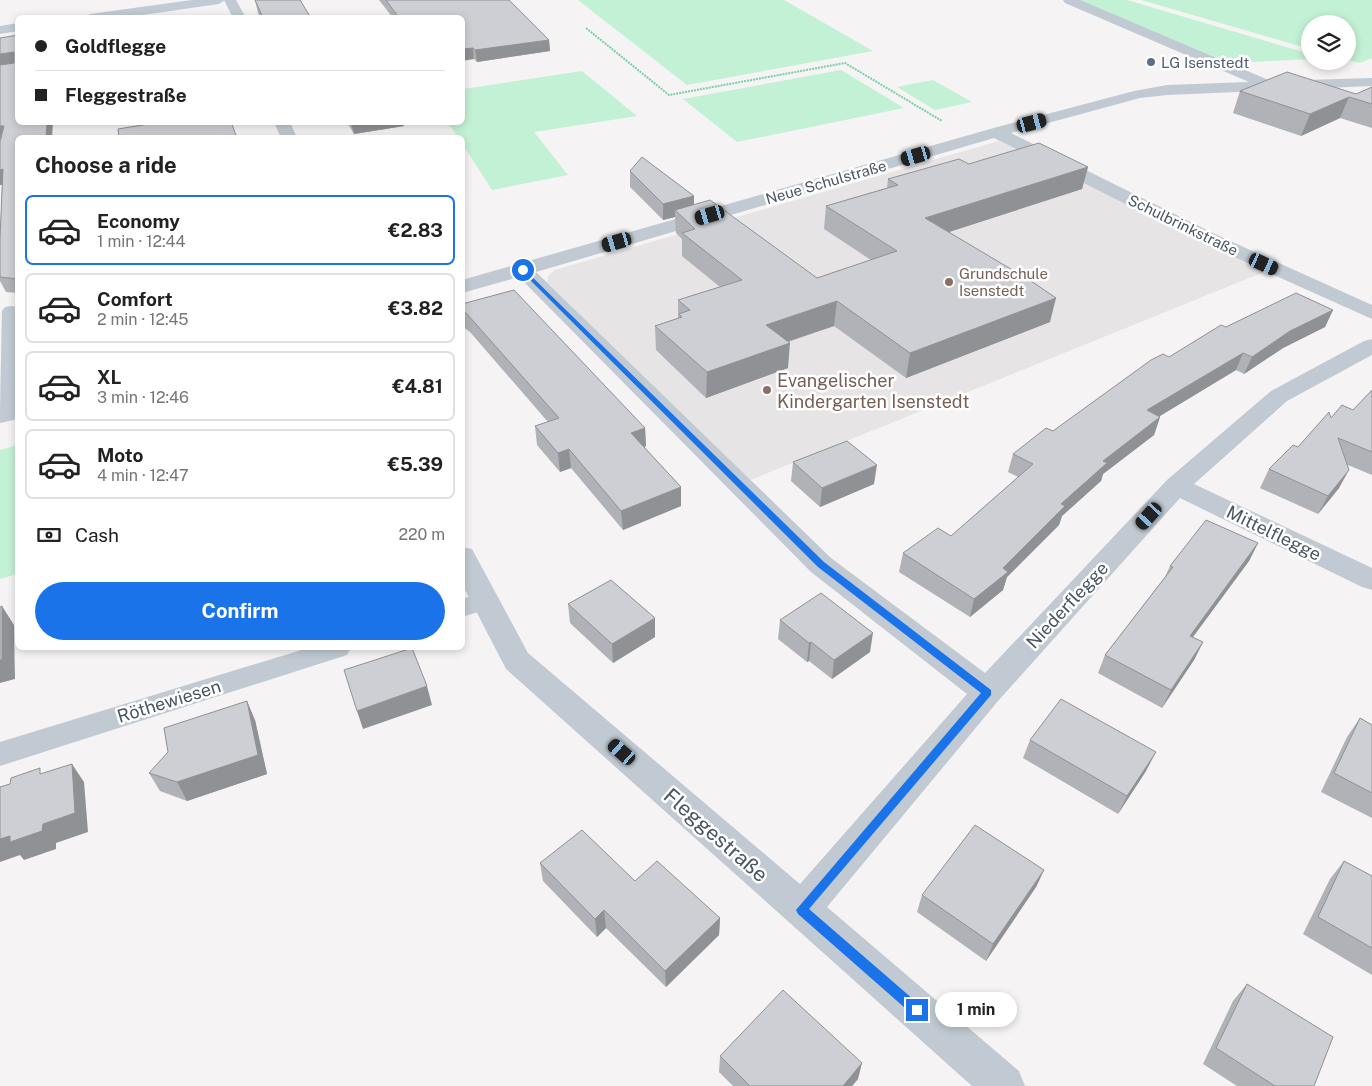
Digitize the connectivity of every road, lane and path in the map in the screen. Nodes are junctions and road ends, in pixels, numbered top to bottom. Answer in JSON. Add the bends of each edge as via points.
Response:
{"nodes":[{"id":1,"x":219,"y":0,"type":"edge"},
{"id":2,"x":230,"y":0,"type":"edge"},
{"id":3,"x":1069,"y":0,"type":"edge"},
{"id":4,"x":112,"y":15,"type":"edge"},
{"id":5,"x":238,"y":15,"type":"edge"},
{"id":6,"x":15,"y":28,"type":"edge"},
{"id":7,"x":586,"y":28,"type":"dead end"},
{"id":8,"x":0,"y":30,"type":"edge"},
{"id":9,"x":1372,"y":82,"type":"edge"},
{"id":10,"x":1268,"y":86,"type":"junction"},
{"id":11,"x":996,"y":132,"type":"junction"},
{"id":12,"x":973,"y":139,"type":"junction"},
{"id":13,"x":523,"y":270,"type":"junction"},
{"id":14,"x":465,"y":286,"type":"edge"},
{"id":15,"x":11,"y":311,"type":"dead end"},
{"id":16,"x":1372,"y":313,"type":"edge"},
{"id":17,"x":1372,"y":346,"type":"edge"},
{"id":18,"x":10,"y":413,"type":"edge"},
{"id":19,"x":1176,"y":486,"type":"junction"},
{"id":20,"x":465,"y":568,"type":"edge"},
{"id":21,"x":1372,"y":580,"type":"edge"},
{"id":22,"x":474,"y":605,"type":"edge"},
{"id":23,"x":332,"y":650,"type":"edge"},
{"id":24,"x":987,"y":692,"type":"junction"},
{"id":25,"x":0,"y":754,"type":"edge"},
{"id":26,"x":802,"y":910,"type":"junction"},
{"id":27,"x":1004,"y":1086,"type":"edge"}],
"edges":[{"from":1,"to":4,"type":"main road"},
{"from":2,"to":5,"type":"street"},
{"from":3,"to":10,"type":"street"},
{"from":6,"to":8,"type":"main road"},
{"from":7,"to":12,"type":"path","via":[[669,95],[845,63]]},
{"from":9,"to":10,"type":"street","name":"Neue Schulstraße"},
{"from":10,"to":11,"type":"street","name":"Neue Schulstraße","via":[[1139,94]]},
{"from":11,"to":12,"type":"street","name":"Neue Schulstraße"},
{"from":11,"to":16,"type":"street","name":"Schulbrinkstraße","via":[[1210,239]]},
{"from":12,"to":13,"type":"street","name":"Neue Schulstraße"},
{"from":13,"to":14,"type":"street","name":"Neue Schulstraße"},
{"from":13,"to":24,"type":"street","via":[[821,564]]},
{"from":15,"to":18,"type":"lane","via":[[5,394]]},
{"from":17,"to":19,"type":"street","name":"Niederflegge","via":[[1279,396]]},
{"from":19,"to":21,"type":"street","name":"Mittelflegge"},
{"from":19,"to":24,"type":"street","name":"Niederflegge"},
{"from":20,"to":22,"type":"street","name":"Fleggestraße"},
{"from":22,"to":26,"type":"street","name":"Fleggestraße","via":[[517,661]]},
{"from":23,"to":25,"type":"lane","name":"Röthewiesen"},
{"from":24,"to":26,"type":"street","name":"Niederflegge"},
{"from":26,"to":27,"type":"street","name":"Fleggestraße"}]}
